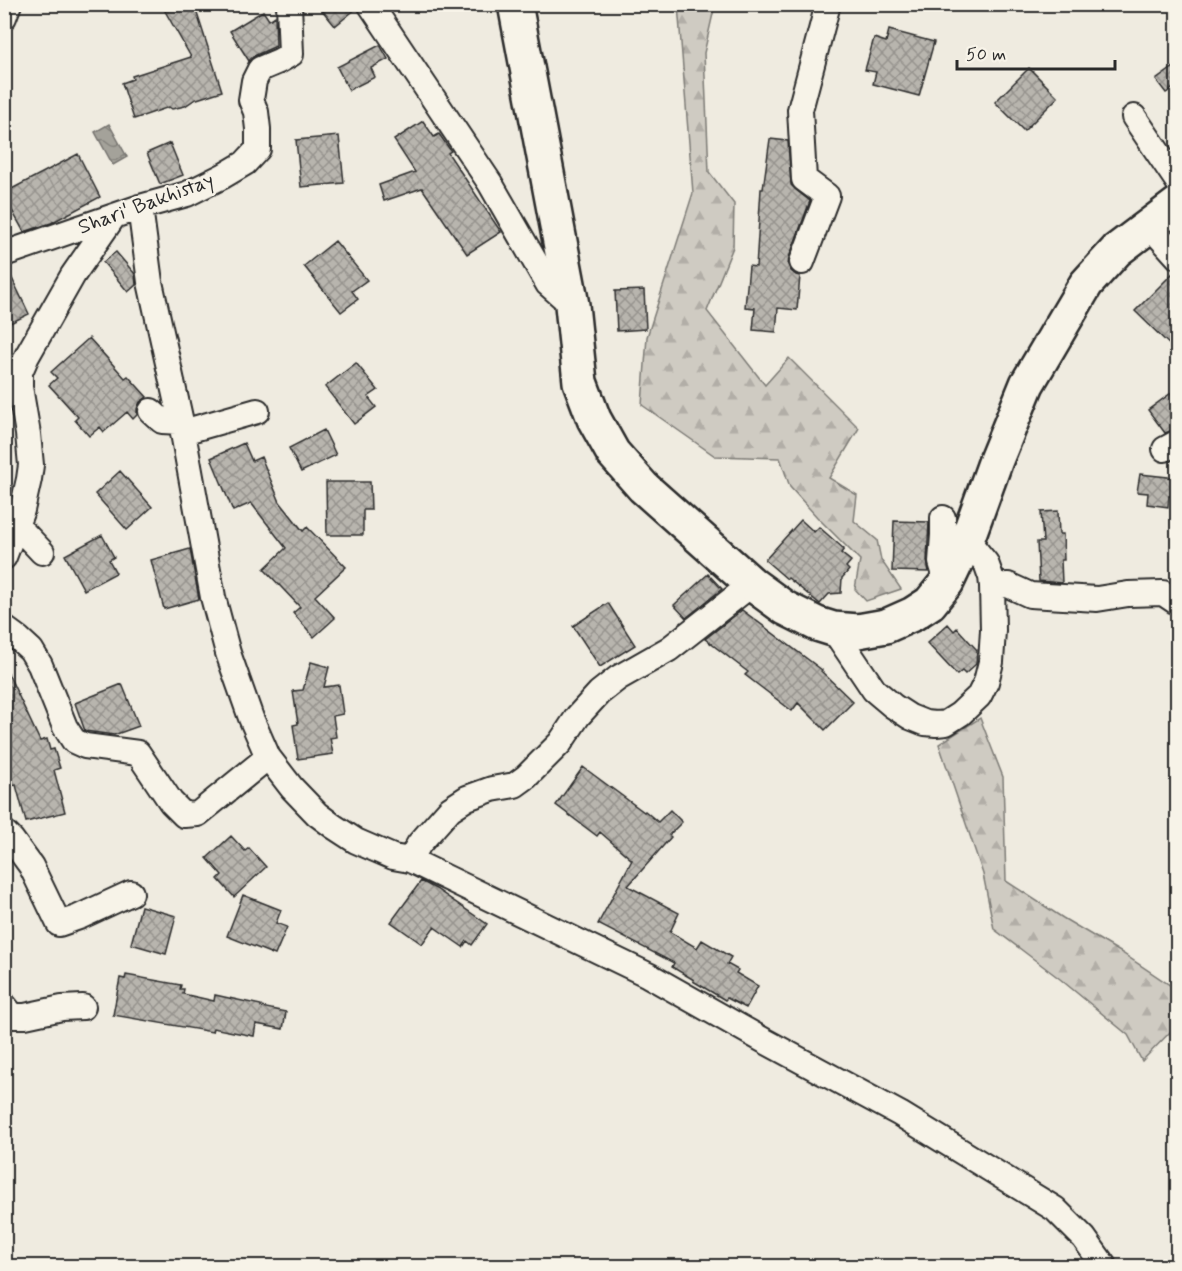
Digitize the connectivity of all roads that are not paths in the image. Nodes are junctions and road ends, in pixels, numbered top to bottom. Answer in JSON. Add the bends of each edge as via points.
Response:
{"nodes":[{"id":1,"x":9,"y":4,"type":"edge"},
{"id":2,"x":289,"y":4,"type":"edge"},
{"id":3,"x":370,"y":4,"type":"edge"},
{"id":4,"x":515,"y":4,"type":"edge"},
{"id":5,"x":828,"y":4,"type":"edge"},
{"id":6,"x":4,"y":17,"type":"edge"},
{"id":7,"x":1134,"y":117,"type":"dead end"},
{"id":8,"x":1178,"y":182,"type":"edge"},
{"id":9,"x":1178,"y":204,"type":"edge"},
{"id":10,"x":140,"y":207,"type":"junction"},
{"id":11,"x":114,"y":216,"type":"junction"},
{"id":12,"x":1149,"y":225,"type":"junction"},
{"id":13,"x":4,"y":254,"type":"edge"},
{"id":14,"x":1178,"y":257,"type":"edge"},
{"id":15,"x":802,"y":262,"type":"dead end"},
{"id":16,"x":572,"y":306,"type":"junction"},
{"id":17,"x":151,"y":411,"type":"dead end"},
{"id":18,"x":257,"y":411,"type":"dead end"},
{"id":19,"x":182,"y":427,"type":"junction"},
{"id":20,"x":943,"y":518,"type":"dead end"},
{"id":21,"x":13,"y":523,"type":"edge"},
{"id":22,"x":966,"y":540,"type":"junction"},
{"id":23,"x":42,"y":552,"type":"dead end"},
{"id":24,"x":4,"y":557,"type":"edge"},
{"id":25,"x":947,"y":582,"type":"junction"},
{"id":26,"x":752,"y":584,"type":"junction"},
{"id":27,"x":992,"y":586,"type":"junction"},
{"id":28,"x":1178,"y":603,"type":"edge"},
{"id":29,"x":4,"y":628,"type":"edge"},
{"id":30,"x":833,"y":628,"type":"junction"},
{"id":31,"x":268,"y":757,"type":"junction"},
{"id":32,"x":4,"y":832,"type":"edge"},
{"id":33,"x":410,"y":860,"type":"junction"},
{"id":34,"x":131,"y":893,"type":"dead end"},
{"id":35,"x":4,"y":1005,"type":"edge"},
{"id":36,"x":83,"y":1008,"type":"dead end"},
{"id":37,"x":1104,"y":1266,"type":"edge"}],
"edges":[{"from":1,"to":6,"type":"street"},
{"from":2,"to":10,"type":"street","name":"Shari' Bakhistay","via":[[291,54],[260,69],[254,81],[251,100],[256,112],[258,149],[245,163],[187,194]]},
{"from":3,"to":16,"type":"street","via":[[490,183],[548,284]]},
{"from":4,"to":16,"type":"main road"},
{"from":5,"to":15,"type":"street","via":[[800,110],[804,179],[827,196]]},
{"from":7,"to":8,"type":"street"},
{"from":9,"to":12,"type":"main road"},
{"from":10,"to":11,"type":"street","name":"Shari' Bakhistay"},
{"from":10,"to":19,"type":"street","via":[[150,282]]},
{"from":11,"to":13,"type":"street","name":"Shari' Bakhistay"},
{"from":11,"to":21,"type":"street","via":[[73,275],[20,372],[31,465]]},
{"from":12,"to":14,"type":"street"},
{"from":12,"to":22,"type":"main road","via":[[1086,284],[1027,384]]},
{"from":16,"to":26,"type":"main road","via":[[580,382],[613,453],[643,487]]},
{"from":17,"to":19,"type":"street"},
{"from":18,"to":19,"type":"street"},
{"from":19,"to":31,"type":"street","via":[[213,597],[251,718]]},
{"from":20,"to":25,"type":"street","via":[[941,562]]},
{"from":21,"to":23,"type":"street"},
{"from":21,"to":24,"type":"street"},
{"from":22,"to":25,"type":"main road"},
{"from":22,"to":27,"type":"street","via":[[986,562]]},
{"from":25,"to":30,"type":"main road","via":[[930,603],[886,626],[858,631]]},
{"from":26,"to":30,"type":"main road","via":[[785,608]]},
{"from":26,"to":33,"type":"street","via":[[669,649],[599,693],[560,743],[526,777],[515,785],[467,798],[450,809]]},
{"from":27,"to":28,"type":"street","via":[[1008,585],[1030,595],[1097,599],[1163,593]]},
{"from":27,"to":30,"type":"street","via":[[991,662],[986,681],[979,696],[946,723],[925,723],[893,706],[874,690]]},
{"from":29,"to":31,"type":"street","via":[[31,650],[74,741],[138,753],[184,815],[198,814]]},
{"from":31,"to":33,"type":"street","via":[[304,801],[333,826],[372,849]]},
{"from":32,"to":34,"type":"street","via":[[31,866],[59,924]]},
{"from":33,"to":37,"type":"street","via":[[648,975],[900,1114],[1055,1209],[1084,1238]]},
{"from":35,"to":36,"type":"street","via":[[13,1016]]}]}
